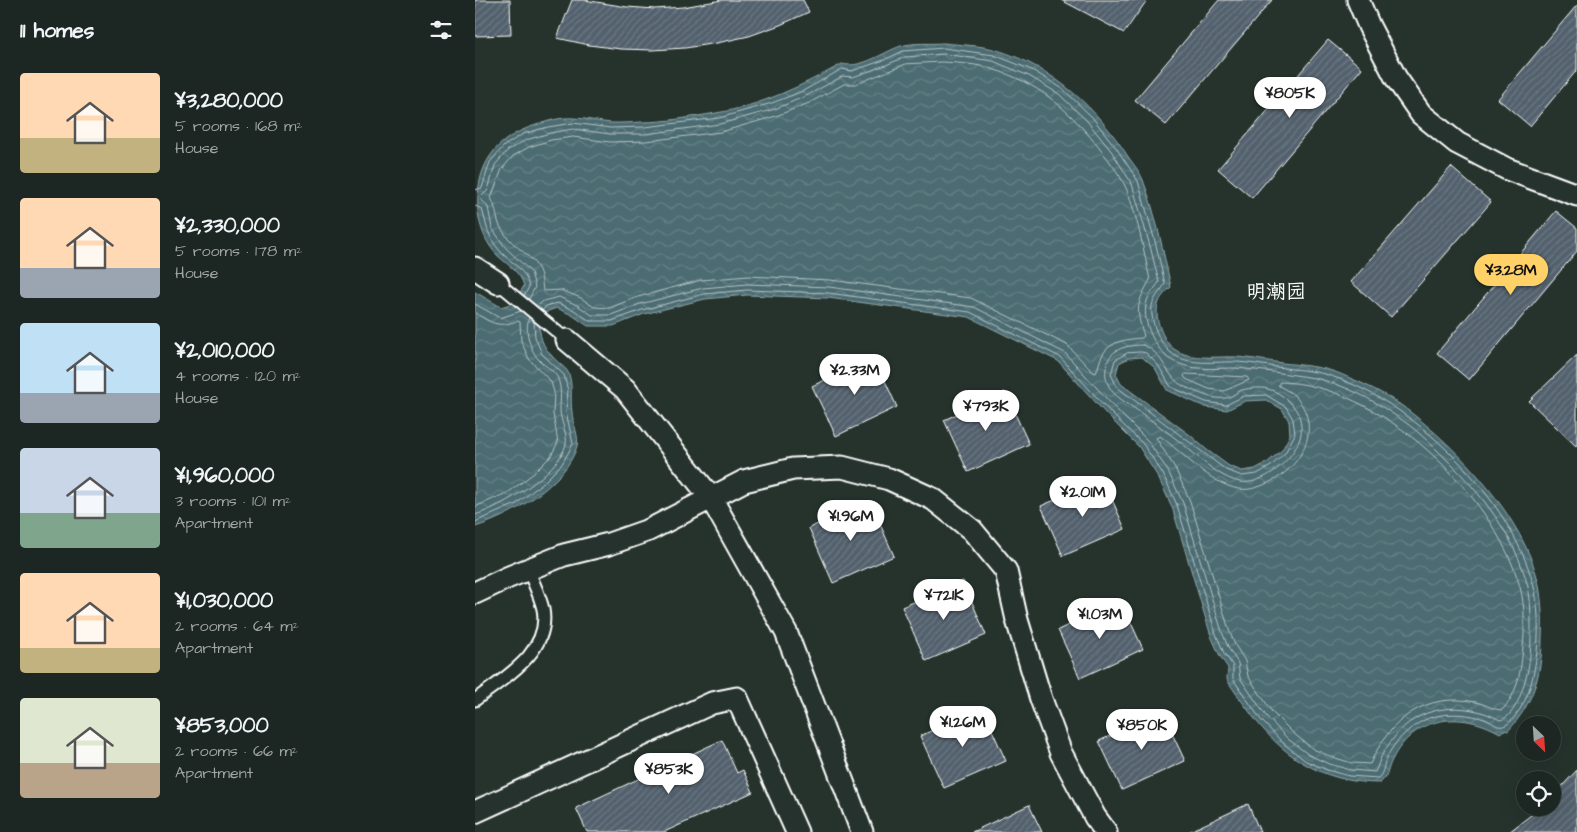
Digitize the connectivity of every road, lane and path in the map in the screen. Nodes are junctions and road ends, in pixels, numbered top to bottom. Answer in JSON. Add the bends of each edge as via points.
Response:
{"nodes":[{"id":1,"x":1358,"y":0,"type":"edge"},
{"id":2,"x":1577,"y":195,"type":"edge"},
{"id":3,"x":475,"y":268,"type":"edge"},
{"id":4,"x":498,"y":283,"type":"joint"},
{"id":5,"x":567,"y":340,"type":"joint"},
{"id":6,"x":711,"y":498,"type":"junction"},
{"id":7,"x":528,"y":569,"type":"junction"},
{"id":8,"x":475,"y":593,"type":"edge"},
{"id":9,"x":475,"y":700,"type":"edge"},
{"id":10,"x":475,"y":812,"type":"edge"},
{"id":11,"x":797,"y":832,"type":"edge"},
{"id":12,"x":862,"y":832,"type":"edge"},
{"id":13,"x":1106,"y":832,"type":"edge"}],
"edges":[{"from":1,"to":2,"type":"street","via":[[1396,78],[1421,114],[1457,143],[1507,169]]},
{"from":3,"to":4,"type":"street"},
{"from":4,"to":5,"type":"lane"},
{"from":5,"to":6,"type":"street","via":[[625,389]]},
{"from":6,"to":7,"type":"street","via":[[649,530]]},
{"from":6,"to":12,"type":"street","via":[[786,632]]},
{"from":6,"to":13,"type":"street","via":[[745,481],[793,468],[842,467],[889,479],[933,499],[972,530],[1005,571],[1041,699],[1061,753]]},
{"from":7,"to":8,"type":"street"},
{"from":7,"to":9,"type":"lane","via":[[543,610],[543,633],[528,658]]},
{"from":10,"to":11,"type":"street","via":[[712,703],[737,698]]}]}
